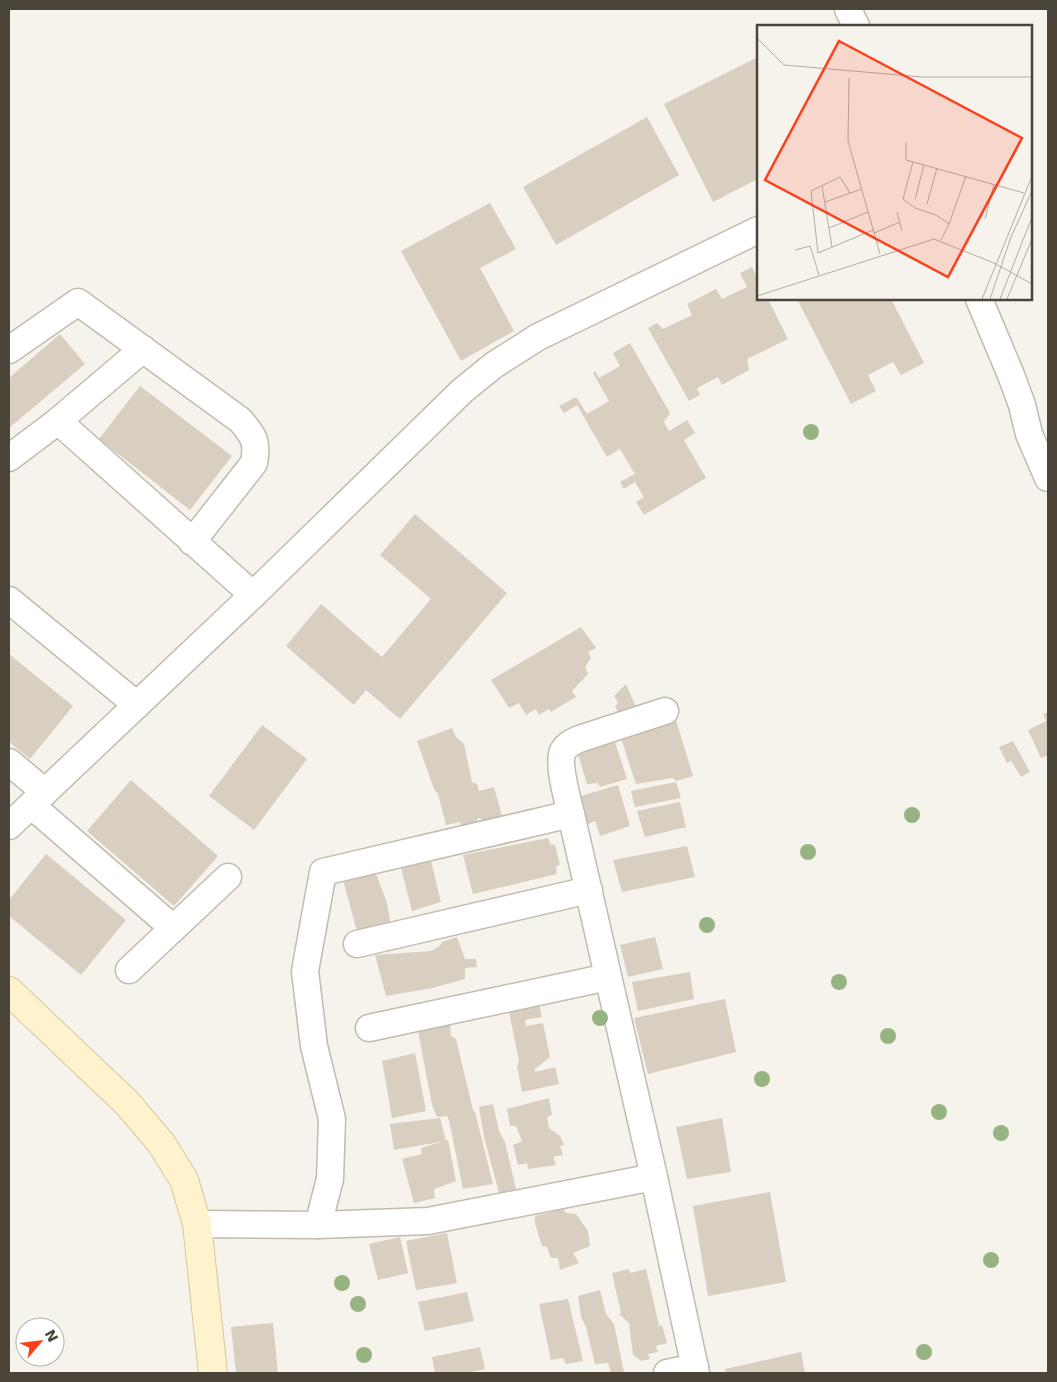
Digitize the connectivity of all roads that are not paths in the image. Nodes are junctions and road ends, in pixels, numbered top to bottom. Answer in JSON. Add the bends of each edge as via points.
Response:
{"nodes":[{"id":1,"x":848,"y":9,"type":"edge"},
{"id":2,"x":856,"y":25,"type":"edge"},
{"id":3,"x":757,"y":230,"type":"edge"},
{"id":4,"x":980,"y":300,"type":"edge"},
{"id":5,"x":143,"y":349,"type":"junction"},
{"id":6,"x":9,"y":350,"type":"edge"},
{"id":7,"x":58,"y":421,"type":"junction"},
{"id":8,"x":9,"y":458,"type":"edge"},
{"id":9,"x":1048,"y":478,"type":"edge"},
{"id":10,"x":192,"y":542,"type":"junction"},
{"id":11,"x":253,"y":595,"type":"junction"},
{"id":12,"x":9,"y":600,"type":"edge"},
{"id":13,"x":137,"y":705,"type":"junction"},
{"id":14,"x":665,"y":711,"type":"dead end"},
{"id":15,"x":9,"y":762,"type":"edge"},
{"id":16,"x":38,"y":798,"type":"junction"},
{"id":17,"x":571,"y":814,"type":"junction"},
{"id":18,"x":9,"y":826,"type":"edge"},
{"id":19,"x":228,"y":877,"type":"dead end"},
{"id":20,"x":589,"y":890,"type":"junction"},
{"id":21,"x":173,"y":928,"type":"junction"},
{"id":22,"x":357,"y":944,"type":"dead end"},
{"id":23,"x":130,"y":970,"type":"dead end"},
{"id":24,"x":608,"y":977,"type":"junction"},
{"id":25,"x":9,"y":992,"type":"edge"},
{"id":26,"x":369,"y":1028,"type":"dead end"},
{"id":27,"x":654,"y":1177,"type":"junction"},
{"id":28,"x":197,"y":1224,"type":"junction"},
{"id":29,"x":318,"y":1225,"type":"junction"},
{"id":30,"x":695,"y":1370,"type":"edge"},
{"id":31,"x":213,"y":1373,"type":"edge"},
{"id":32,"x":668,"y":1373,"type":"edge"}],
"edges":[{"from":1,"to":2,"type":"street"},
{"from":3,"to":11,"type":"street","via":[[538,337],[494,365],[462,391]]},
{"from":4,"to":9,"type":"street"},
{"from":5,"to":6,"type":"street","via":[[78,302]]},
{"from":5,"to":7,"type":"street"},
{"from":5,"to":10,"type":"street","via":[[240,420],[252,434],[257,448],[254,463]]},
{"from":7,"to":8,"type":"street"},
{"from":7,"to":10,"type":"street"},
{"from":10,"to":11,"type":"street"},
{"from":11,"to":13,"type":"street"},
{"from":12,"to":13,"type":"street"},
{"from":13,"to":16,"type":"street"},
{"from":14,"to":17,"type":"street","via":[[569,743],[562,752],[562,766]]},
{"from":15,"to":16,"type":"street"},
{"from":16,"to":18,"type":"street"},
{"from":16,"to":21,"type":"street"},
{"from":17,"to":20,"type":"street"},
{"from":17,"to":29,"type":"street","via":[[323,872],[305,971],[314,1046],[332,1118],[330,1179]]},
{"from":19,"to":21,"type":"street"},
{"from":20,"to":22,"type":"street"},
{"from":20,"to":24,"type":"street"},
{"from":21,"to":23,"type":"street"},
{"from":24,"to":26,"type":"street"},
{"from":24,"to":27,"type":"street"},
{"from":25,"to":28,"type":"street","via":[[127,1103],[161,1143],[184,1180]]},
{"from":27,"to":29,"type":"street","via":[[428,1221]]},
{"from":27,"to":30,"type":"street"},
{"from":28,"to":29,"type":"street"},
{"from":28,"to":31,"type":"street"},
{"from":30,"to":32,"type":"street"}]}
